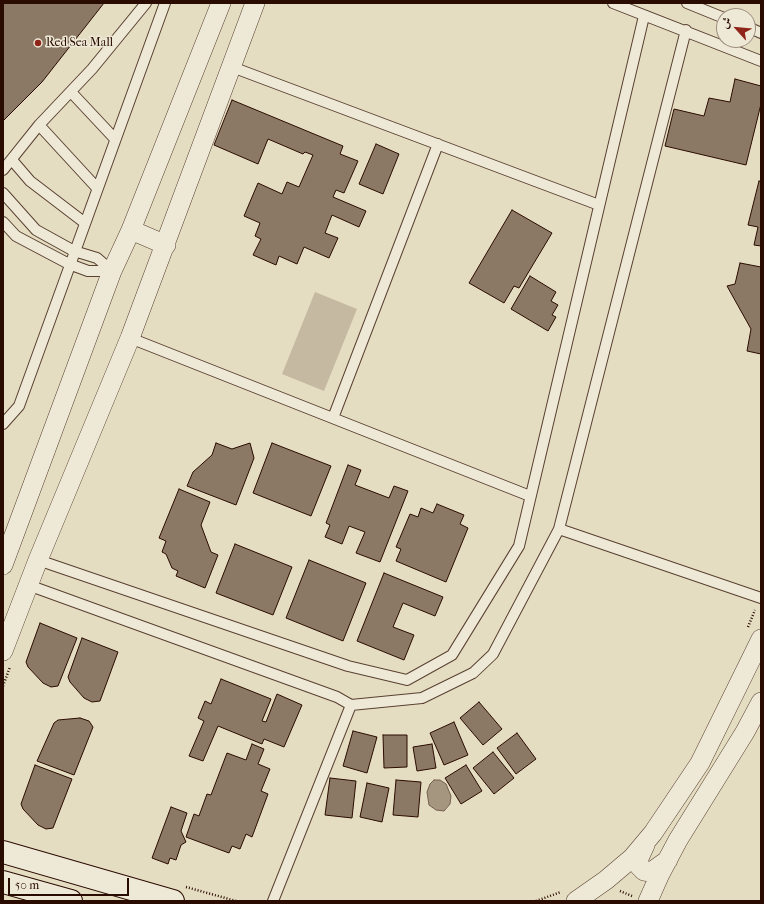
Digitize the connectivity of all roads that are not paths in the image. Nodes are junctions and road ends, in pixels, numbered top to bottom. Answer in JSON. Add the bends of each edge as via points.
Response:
{"nodes":[{"id":1,"x":146,"y":3,"type":"edge"},
{"id":2,"x":166,"y":3,"type":"edge"},
{"id":3,"x":220,"y":3,"type":"edge"},
{"id":4,"x":255,"y":3,"type":"edge"},
{"id":5,"x":613,"y":3,"type":"edge"},
{"id":6,"x":687,"y":3,"type":"edge"},
{"id":7,"x":716,"y":15,"type":"edge"},
{"id":8,"x":644,"y":16,"type":"junction"},
{"id":9,"x":686,"y":30,"type":"junction"},
{"id":10,"x":761,"y":61,"type":"edge"},
{"id":11,"x":232,"y":67,"type":"junction"},
{"id":12,"x":71,"y":92,"type":"junction"},
{"id":13,"x":39,"y":125,"type":"junction"},
{"id":14,"x":115,"y":139,"type":"junction"},
{"id":15,"x":438,"y":144,"type":"junction"},
{"id":16,"x":12,"y":160,"type":"junction"},
{"id":17,"x":3,"y":170,"type":"edge"},
{"id":18,"x":97,"y":188,"type":"junction"},
{"id":19,"x":3,"y":193,"type":"edge"},
{"id":20,"x":600,"y":205,"type":"junction"},
{"id":21,"x":3,"y":222,"type":"edge"},
{"id":22,"x":85,"y":223,"type":"junction"},
{"id":23,"x":131,"y":230,"type":"junction"},
{"id":24,"x":166,"y":245,"type":"junction"},
{"id":25,"x":74,"y":251,"type":"junction"},
{"id":26,"x":69,"y":264,"type":"junction"},
{"id":27,"x":112,"y":271,"type":"junction"},
{"id":28,"x":130,"y":338,"type":"junction"},
{"id":29,"x":333,"y":418,"type":"junction"},
{"id":30,"x":3,"y":424,"type":"edge"},
{"id":31,"x":530,"y":496,"type":"junction"},
{"id":32,"x":559,"y":529,"type":"junction"},
{"id":33,"x":38,"y":560,"type":"junction"},
{"id":34,"x":3,"y":565,"type":"edge"},
{"id":35,"x":28,"y":585,"type":"junction"},
{"id":36,"x":760,"y":598,"type":"edge"},
{"id":37,"x":753,"y":636,"type":"edge"},
{"id":38,"x":3,"y":651,"type":"edge"},
{"id":39,"x":761,"y":702,"type":"edge"},
{"id":40,"x":351,"y":705,"type":"junction"},
{"id":41,"x":646,"y":842,"type":"junction"},
{"id":42,"x":3,"y":852,"type":"edge"},
{"id":43,"x":668,"y":860,"type":"junction"},
{"id":44,"x":3,"y":882,"type":"edge"},
{"id":45,"x":570,"y":895,"type":"edge"},
{"id":46,"x":71,"y":901,"type":"edge"},
{"id":47,"x":173,"y":901,"type":"edge"},
{"id":48,"x":273,"y":901,"type":"edge"},
{"id":49,"x":648,"y":901,"type":"edge"}],
"edges":[{"from":1,"to":12,"type":"lane"},
{"from":2,"to":14,"type":"lane"},
{"from":3,"to":23,"type":"street"},
{"from":4,"to":11,"type":"street"},
{"from":5,"to":8,"type":"lane"},
{"from":6,"to":7,"type":"lane"},
{"from":8,"to":9,"type":"lane"},
{"from":8,"to":20,"type":"lane"},
{"from":9,"to":10,"type":"lane"},
{"from":9,"to":32,"type":"lane"},
{"from":11,"to":15,"type":"lane"},
{"from":11,"to":24,"type":"street"},
{"from":12,"to":13,"type":"lane"},
{"from":12,"to":14,"type":"lane"},
{"from":13,"to":16,"type":"lane"},
{"from":13,"to":18,"type":"lane"},
{"from":14,"to":18,"type":"lane"},
{"from":15,"to":20,"type":"lane"},
{"from":15,"to":29,"type":"lane"},
{"from":16,"to":17,"type":"lane"},
{"from":16,"to":22,"type":"lane","via":[[30,181]]},
{"from":18,"to":22,"type":"lane"},
{"from":19,"to":25,"type":"lane","via":[[36,230]]},
{"from":20,"to":31,"type":"lane"},
{"from":21,"to":26,"type":"lane","via":[[16,236]]},
{"from":22,"to":25,"type":"lane"},
{"from":23,"to":24,"type":"street"},
{"from":23,"to":27,"type":"street"},
{"from":24,"to":28,"type":"street"},
{"from":25,"to":26,"type":"lane"},
{"from":25,"to":27,"type":"lane","via":[[97,258]]},
{"from":26,"to":27,"type":"lane","via":[[88,271]]},
{"from":26,"to":30,"type":"lane","via":[[18,406]]},
{"from":27,"to":34,"type":"street"},
{"from":28,"to":29,"type":"lane"},
{"from":28,"to":33,"type":"street"},
{"from":29,"to":31,"type":"lane"},
{"from":31,"to":33,"type":"lane","via":[[519,546],[452,655],[407,680],[348,666]]},
{"from":32,"to":36,"type":"lane"},
{"from":32,"to":40,"type":"lane","via":[[493,654],[473,673],[422,698]]},
{"from":33,"to":35,"type":"street"},
{"from":35,"to":38,"type":"street"},
{"from":35,"to":40,"type":"lane","via":[[337,697]]},
{"from":37,"to":41,"type":"street","via":[[700,763]]},
{"from":39,"to":43,"type":"street"},
{"from":40,"to":48,"type":"lane"},
{"from":41,"to":43,"type":"street","via":[[639,858],[639,866],[644,871],[651,872]]},
{"from":41,"to":45,"type":"street","via":[[606,880]]},
{"from":42,"to":47,"type":"main road"},
{"from":43,"to":49,"type":"street"},
{"from":44,"to":46,"type":"main road"}]}
